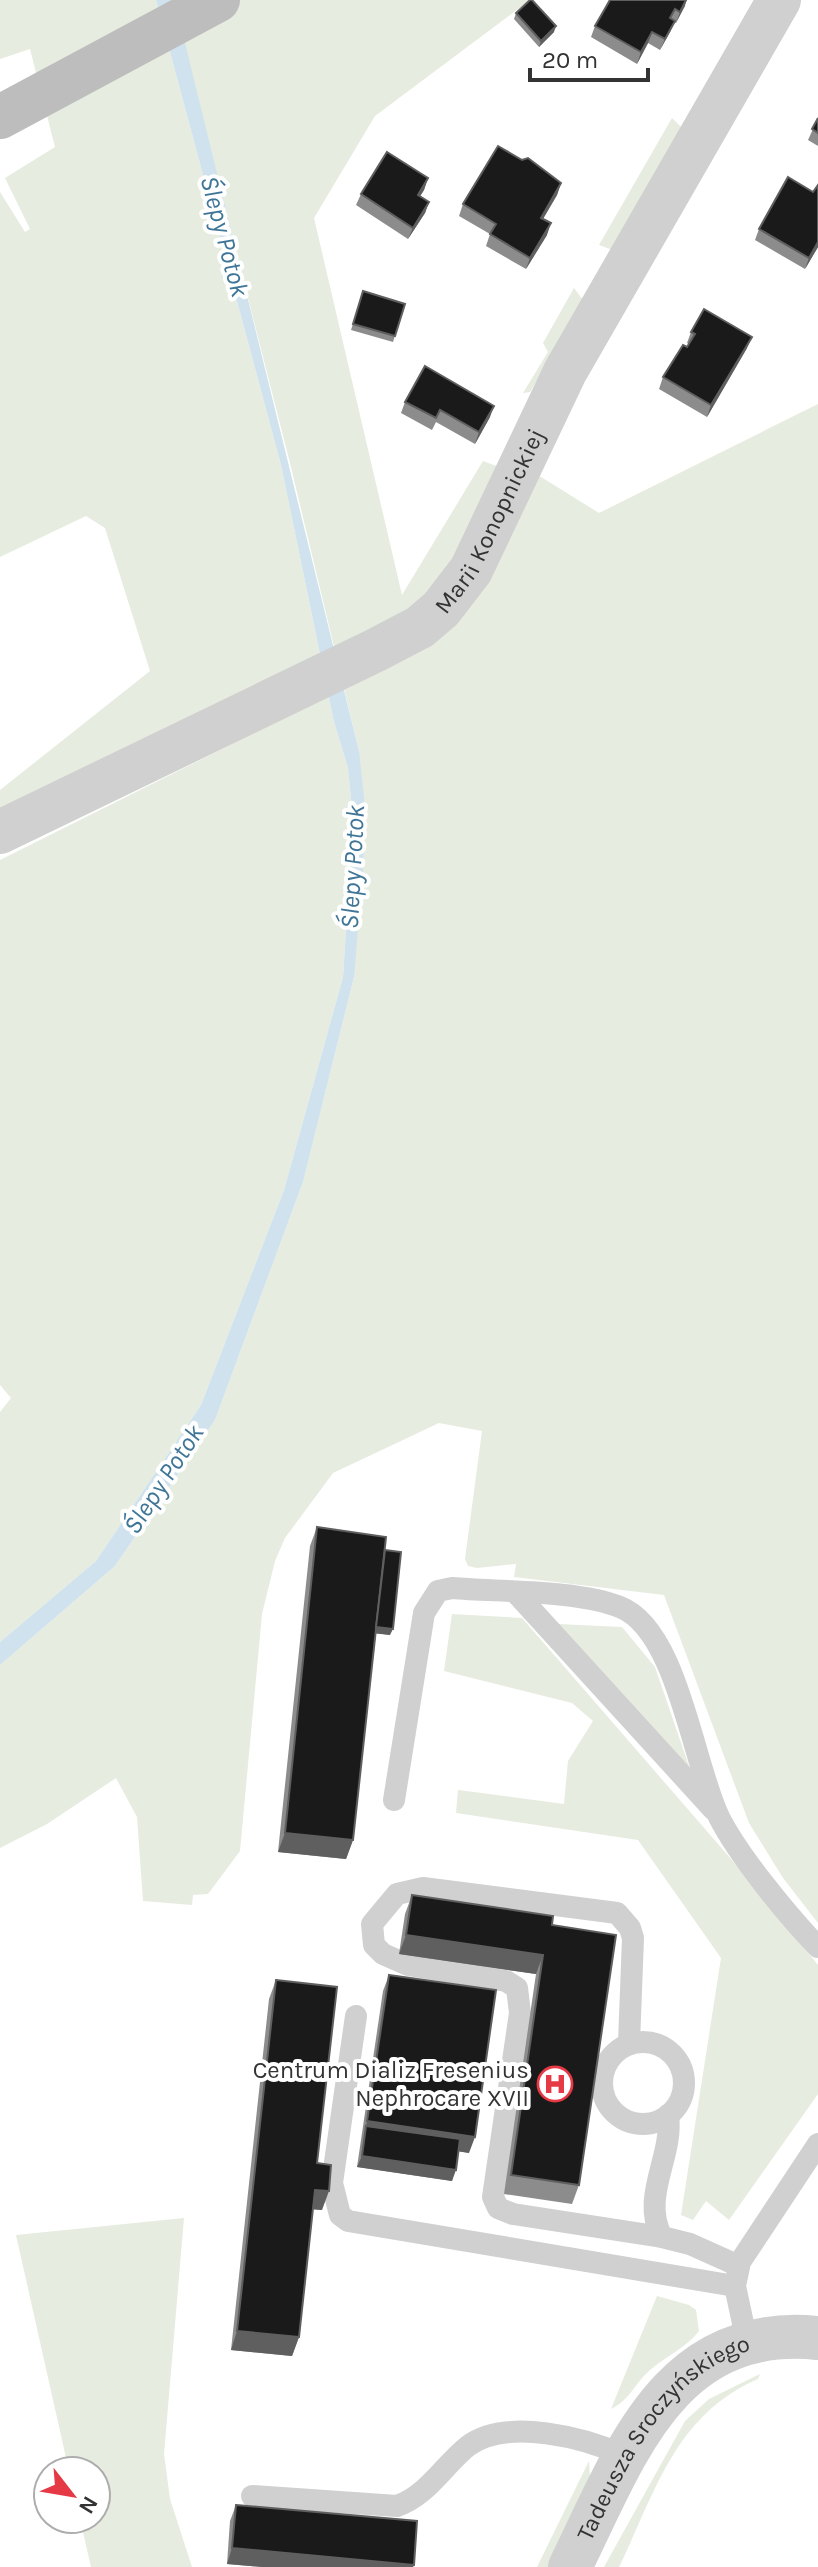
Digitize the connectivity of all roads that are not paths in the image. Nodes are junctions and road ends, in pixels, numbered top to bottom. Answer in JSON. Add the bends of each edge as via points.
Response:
{"nodes":[{"id":1,"x":218,"y":0,"type":"edge"},
{"id":2,"x":779,"y":0,"type":"edge"},
{"id":3,"x":0,"y":117,"type":"edge"},
{"id":4,"x":0,"y":832,"type":"edge"},
{"id":5,"x":516,"y":1593,"type":"junction"},
{"id":6,"x":394,"y":1800,"type":"dead end"},
{"id":7,"x":719,"y":1816,"type":"junction"},
{"id":8,"x":818,"y":1947,"type":"edge"},
{"id":9,"x":356,"y":2016,"type":"dead end"},
{"id":10,"x":629,"y":2043,"type":"junction"},
{"id":11,"x":668,"y":2115,"type":"junction"},
{"id":12,"x":818,"y":2144,"type":"edge"},
{"id":13,"x":662,"y":2237,"type":"junction"},
{"id":14,"x":737,"y":2276,"type":"junction"},
{"id":15,"x":818,"y":2338,"type":"edge"},
{"id":16,"x":747,"y":2342,"type":"junction"},
{"id":17,"x":625,"y":2456,"type":"junction"},
{"id":18,"x":252,"y":2496,"type":"dead end"},
{"id":19,"x":570,"y":2567,"type":"edge"}],
"edges":[{"from":1,"to":3,"type":"main road"},
{"from":2,"to":4,"type":"street","name":"Marii Konopnickiej","via":[[553,395],[471,570],[441,609],[420,627]]},
{"from":5,"to":6,"type":"lane","via":[[452,1588],[438,1591],[430,1601]]},
{"from":5,"to":7,"type":"lane"},
{"from":5,"to":7,"type":"lane","via":[[599,1601],[640,1619],[666,1664]]},
{"from":7,"to":8,"type":"lane"},
{"from":9,"to":14,"type":"lane","via":[[332,2183],[340,2215],[348,2221]]},
{"from":10,"to":11,"type":"lane","via":[[655,2042],[677,2058],[682,2097]]},
{"from":10,"to":11,"type":"lane","via":[[616,2050],[602,2074],[605,2102],[625,2121],[638,2124],[653,2124]]},
{"from":10,"to":13,"type":"lane","via":[[633,1938],[617,1913],[423,1888],[397,1894],[372,1924],[374,1945],[396,1961],[506,1981],[517,1988],[520,2013],[493,2197],[498,2208]]},
{"from":11,"to":13,"type":"lane","via":[[653,2210]]},
{"from":12,"to":14,"type":"lane"},
{"from":13,"to":14,"type":"lane","via":[[690,2244]]},
{"from":14,"to":16,"type":"lane","name":"Tadeusza Sroczyńskiego"},
{"from":15,"to":16,"type":"street"},
{"from":16,"to":17,"type":"street","name":"Tadeusza Sroczyńskiego","via":[[702,2362],[674,2384]]},
{"from":17,"to":18,"type":"lane","via":[[568,2435],[501,2434],[468,2446],[415,2497],[397,2506]]},
{"from":17,"to":19,"type":"street","name":"Tadeusza Sroczyńskiego"}]}
